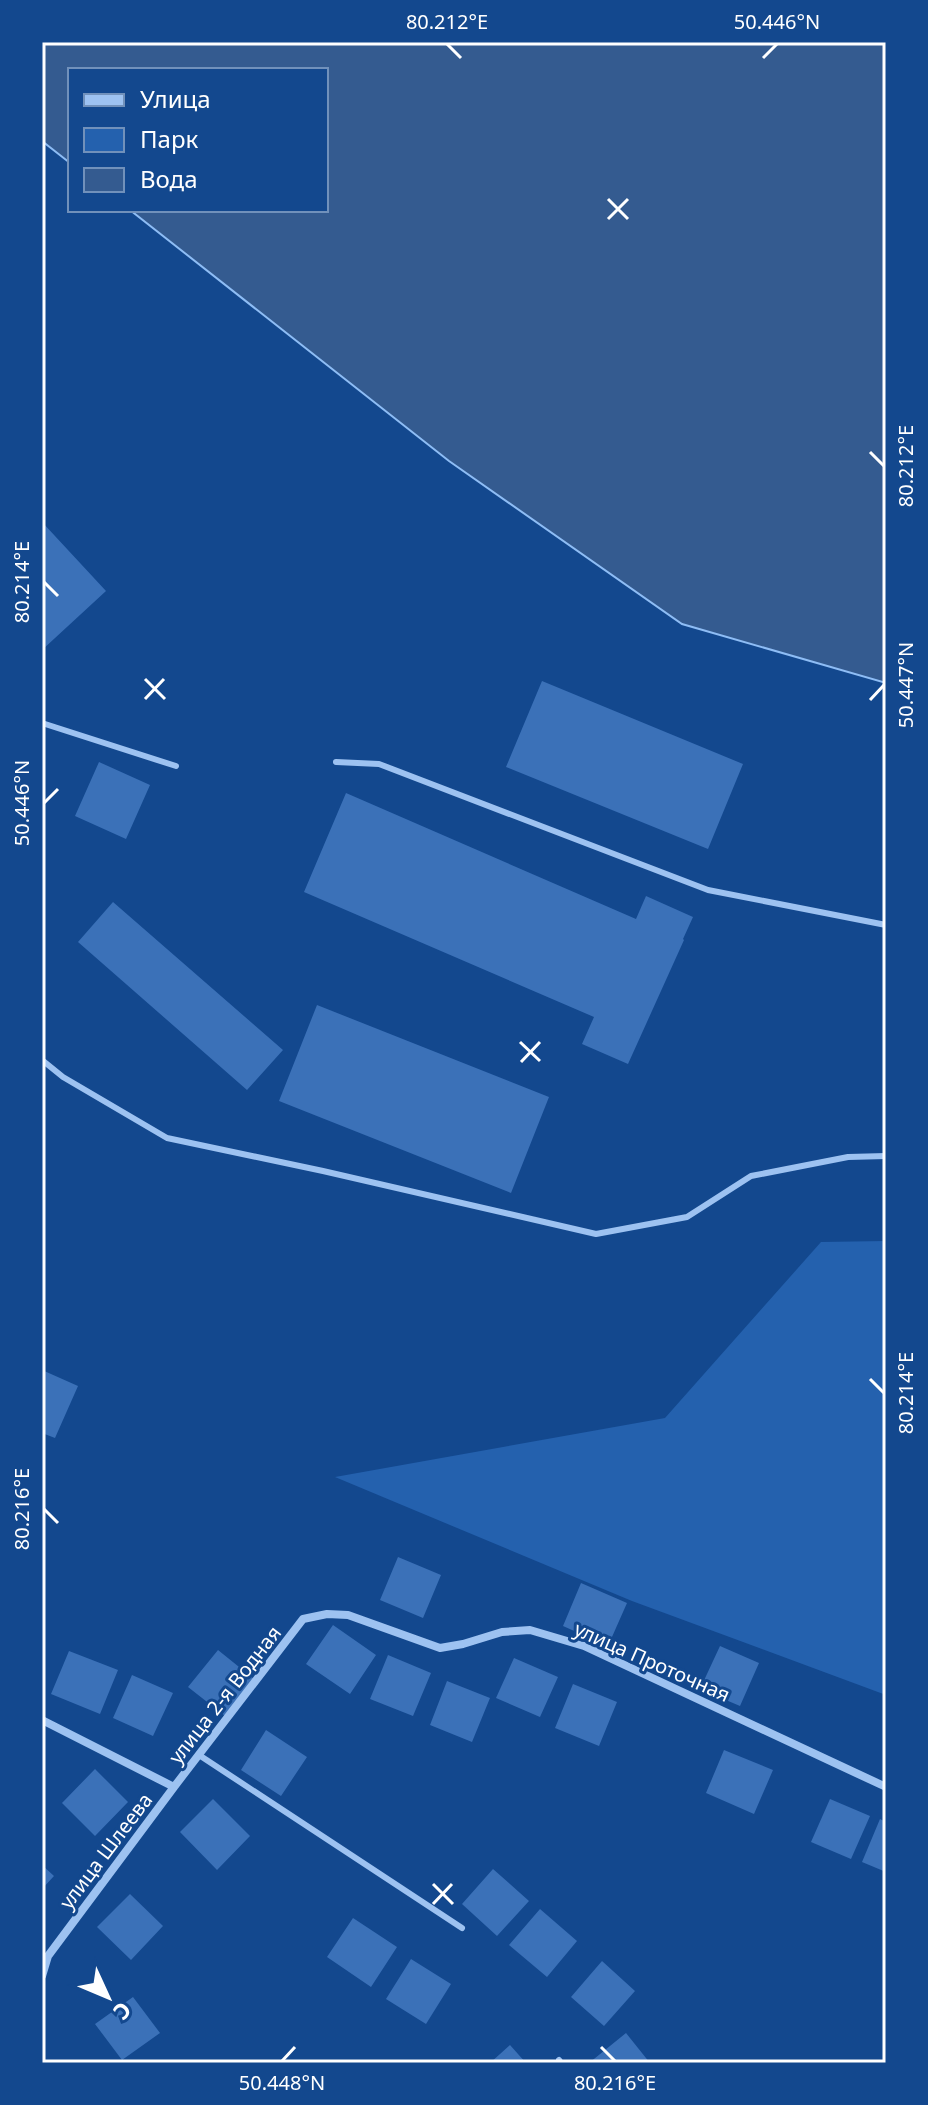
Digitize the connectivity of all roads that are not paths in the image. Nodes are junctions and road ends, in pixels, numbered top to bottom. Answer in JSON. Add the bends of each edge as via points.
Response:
{"nodes":[{"id":1,"x":42,"y":723,"type":"edge"},
{"id":2,"x":336,"y":762,"type":"dead end"},
{"id":3,"x":176,"y":766,"type":"dead end"},
{"id":4,"x":886,"y":925,"type":"edge"},
{"id":5,"x":42,"y":1060,"type":"edge"},
{"id":6,"x":886,"y":1156,"type":"edge"},
{"id":7,"x":303,"y":1619,"type":"joint"},
{"id":8,"x":42,"y":1720,"type":"edge"},
{"id":9,"x":199,"y":1755,"type":"junction"},
{"id":10,"x":174,"y":1787,"type":"junction"},
{"id":11,"x":886,"y":1787,"type":"edge"},
{"id":12,"x":462,"y":1928,"type":"dead end"},
{"id":13,"x":42,"y":1976,"type":"edge"}],
"edges":[{"from":1,"to":3,"type":"lane"},
{"from":2,"to":4,"type":"lane","via":[[379,764],[708,890]]},
{"from":5,"to":6,"type":"lane","via":[[167,1138],[596,1234],[687,1217],[751,1176],[848,1157]]},
{"from":7,"to":9,"type":"street","name":"улица 2-я Водная"},
{"from":7,"to":11,"type":"street","name":"улица Проточная","via":[[348,1615],[440,1648],[530,1630],[584,1646]]},
{"from":8,"to":10,"type":"street","name":"улица 2-я Водная"},
{"from":9,"to":10,"type":"street","name":"улица 2-я Водная"},
{"from":9,"to":12,"type":"lane"},
{"from":10,"to":13,"type":"street","name":"улица Шлеева","via":[[48,1956]]}]}
